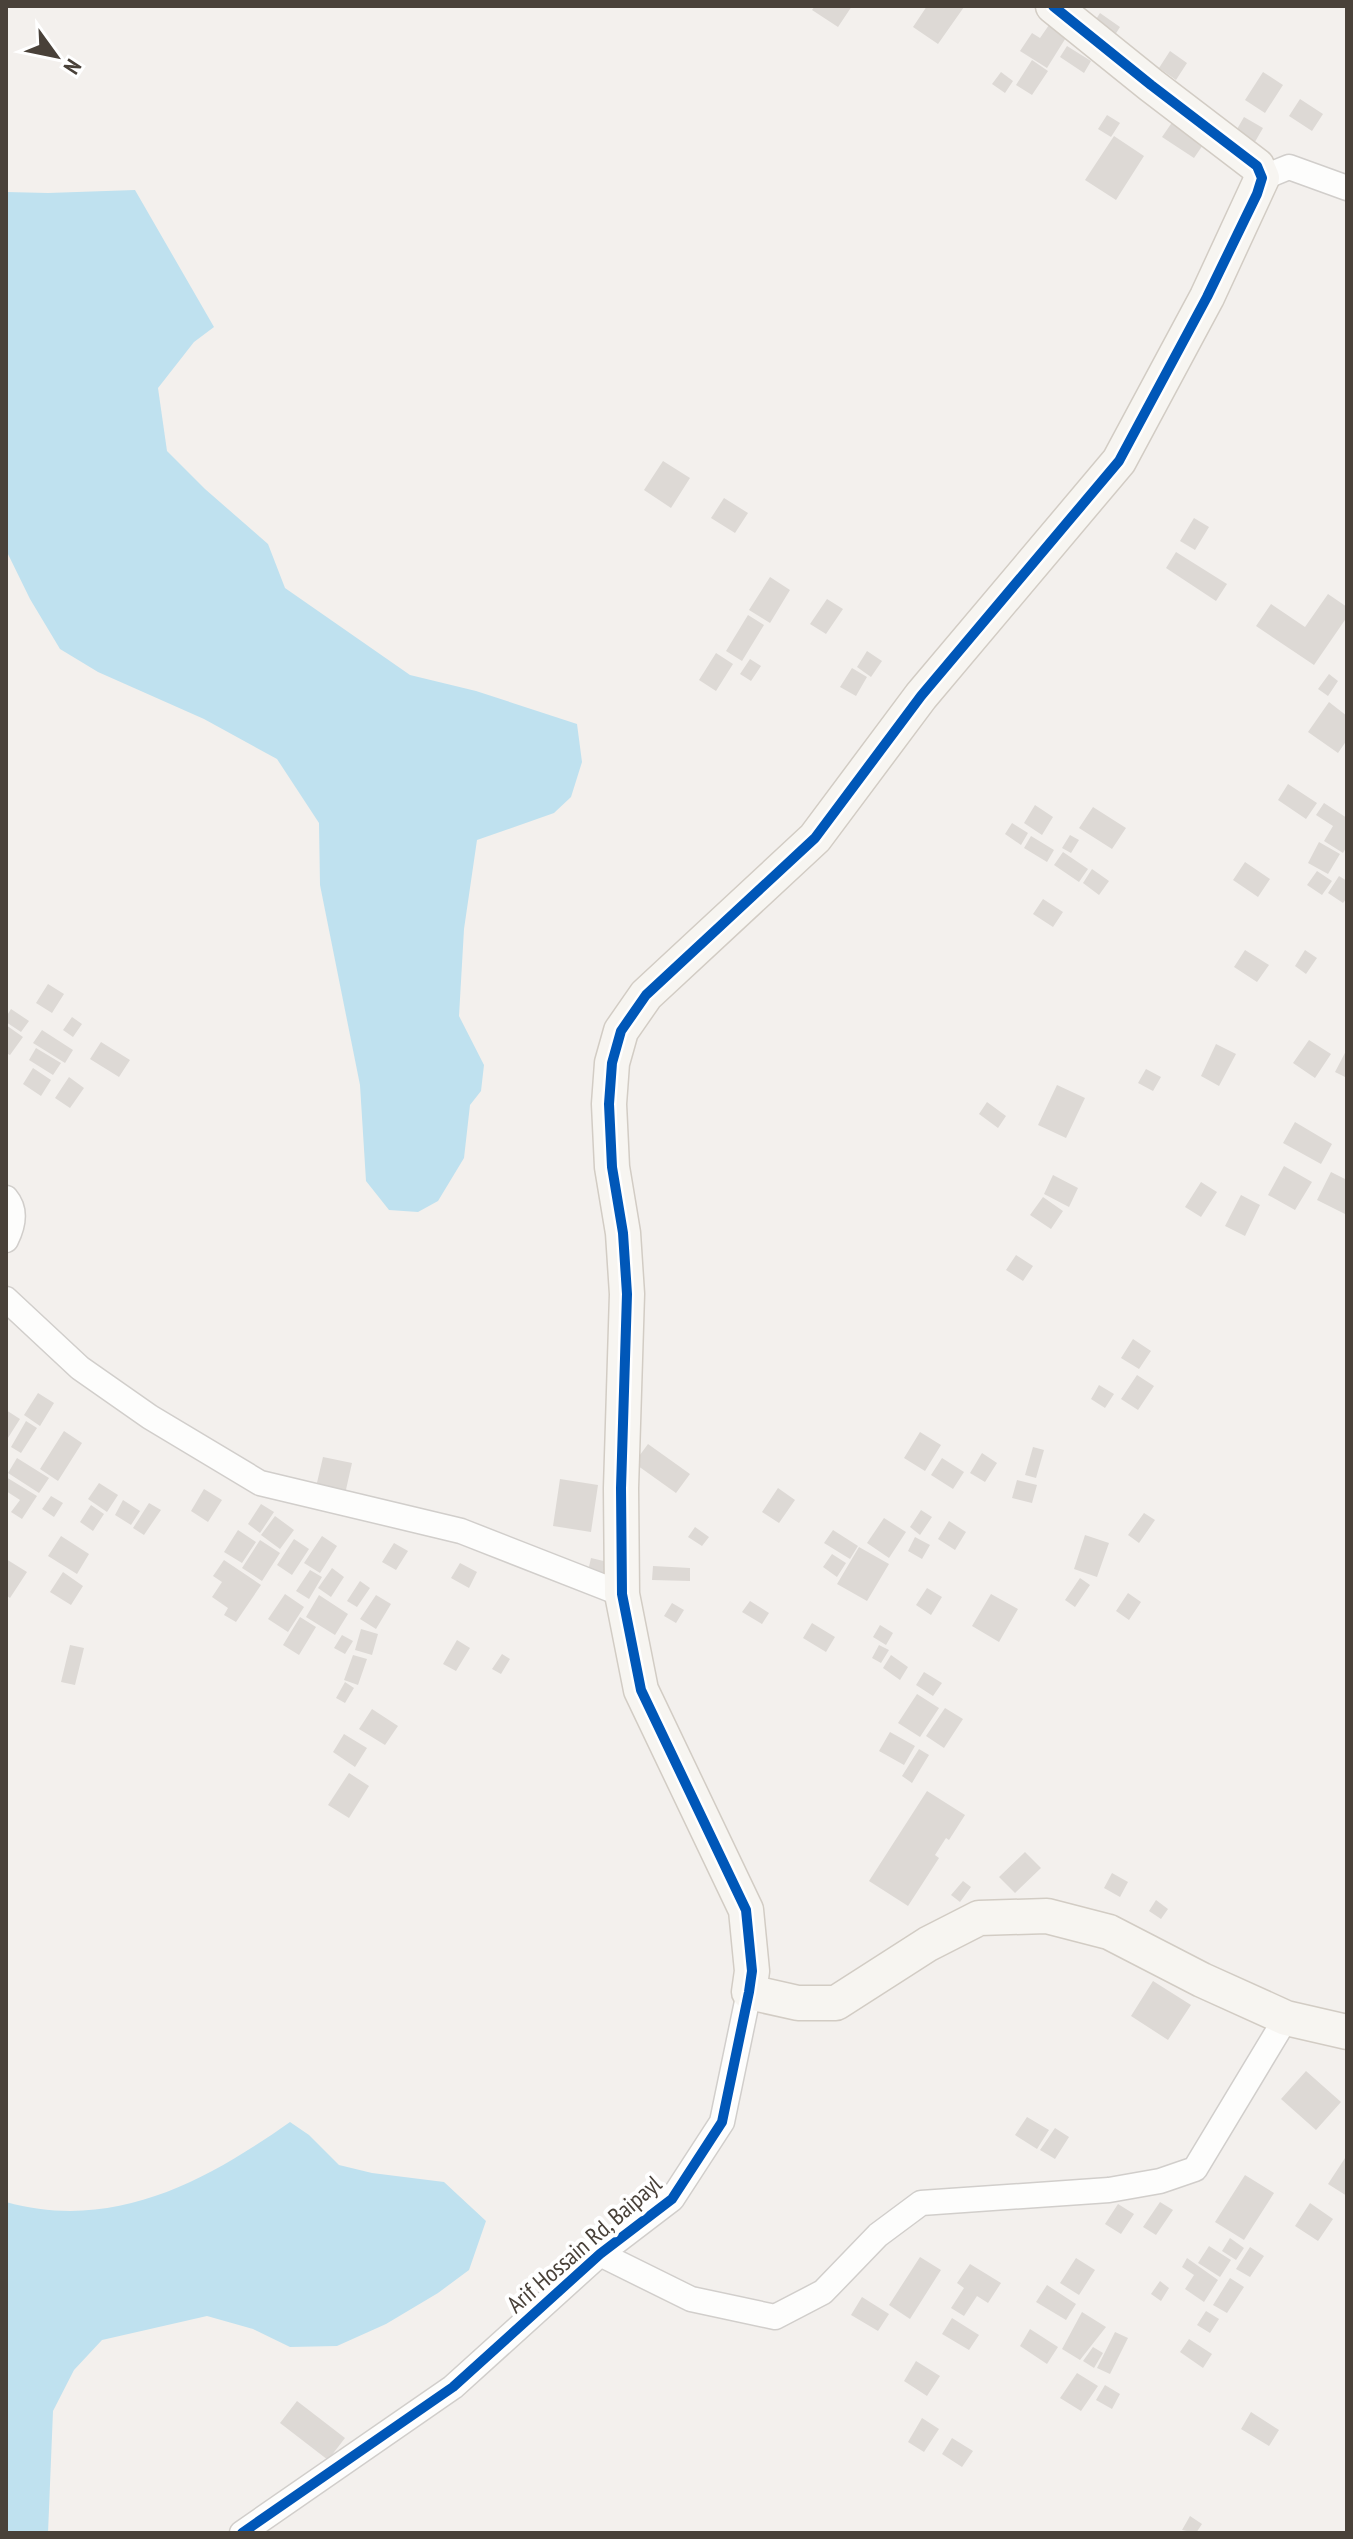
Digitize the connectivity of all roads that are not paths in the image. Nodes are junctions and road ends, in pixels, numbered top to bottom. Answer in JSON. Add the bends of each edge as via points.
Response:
{"nodes":[{"id":1,"x":1053,"y":6,"type":"edge"},
{"id":2,"x":1262,"y":178,"type":"junction"},
{"id":3,"x":1347,"y":188,"type":"edge"},
{"id":4,"x":6,"y":1198,"type":"edge"},
{"id":5,"x":6,"y":1240,"type":"edge"},
{"id":6,"x":6,"y":1299,"type":"edge"},
{"id":7,"x":622,"y":1594,"type":"junction"},
{"id":8,"x":749,"y":1992,"type":"junction"},
{"id":9,"x":1286,"y":2018,"type":"junction"},
{"id":10,"x":1347,"y":2032,"type":"edge"},
{"id":11,"x":600,"y":2254,"type":"junction"},
{"id":12,"x":270,"y":2526,"type":"edge"},
{"id":13,"x":242,"y":2533,"type":"edge"}],
"edges":[{"from":1,"to":2,"type":"street","via":[[1257,166]]},
{"from":2,"to":3,"type":"street","via":[[1289,167]]},
{"from":2,"to":7,"type":"street","name":"Arif Hossain Rd, Baipayl","via":[[1207,297],[1119,461],[921,696],[815,838],[646,995],[621,1031],[609,1104],[627,1294]]},
{"from":4,"to":5,"type":"street","via":[[14,1218]]},
{"from":6,"to":7,"type":"street","via":[[80,1368],[260,1483],[461,1531]]},
{"from":7,"to":8,"type":"street","name":"Arif Hossain Rd, Baipayl","via":[[641,1690],[746,1910]]},
{"from":8,"to":9,"type":"street","via":[[798,2003],[836,2003],[979,1918],[1047,1916],[1109,1932]]},
{"from":8,"to":11,"type":"street","name":"Arif Hossain Rd, Baipayl","via":[[722,2122],[672,2199]]},
{"from":9,"to":10,"type":"street"},
{"from":9,"to":11,"type":"street","via":[[1195,2169],[1109,2190],[921,2203],[878,2235],[823,2292],[775,2317],[691,2299]]},
{"from":11,"to":12,"type":"street","name":"Arif Hossain Rd, Baipayl","via":[[453,2387]]},
{"from":12,"to":13,"type":"street","name":"Arif Hossain Rd, Baipayl"}]}
